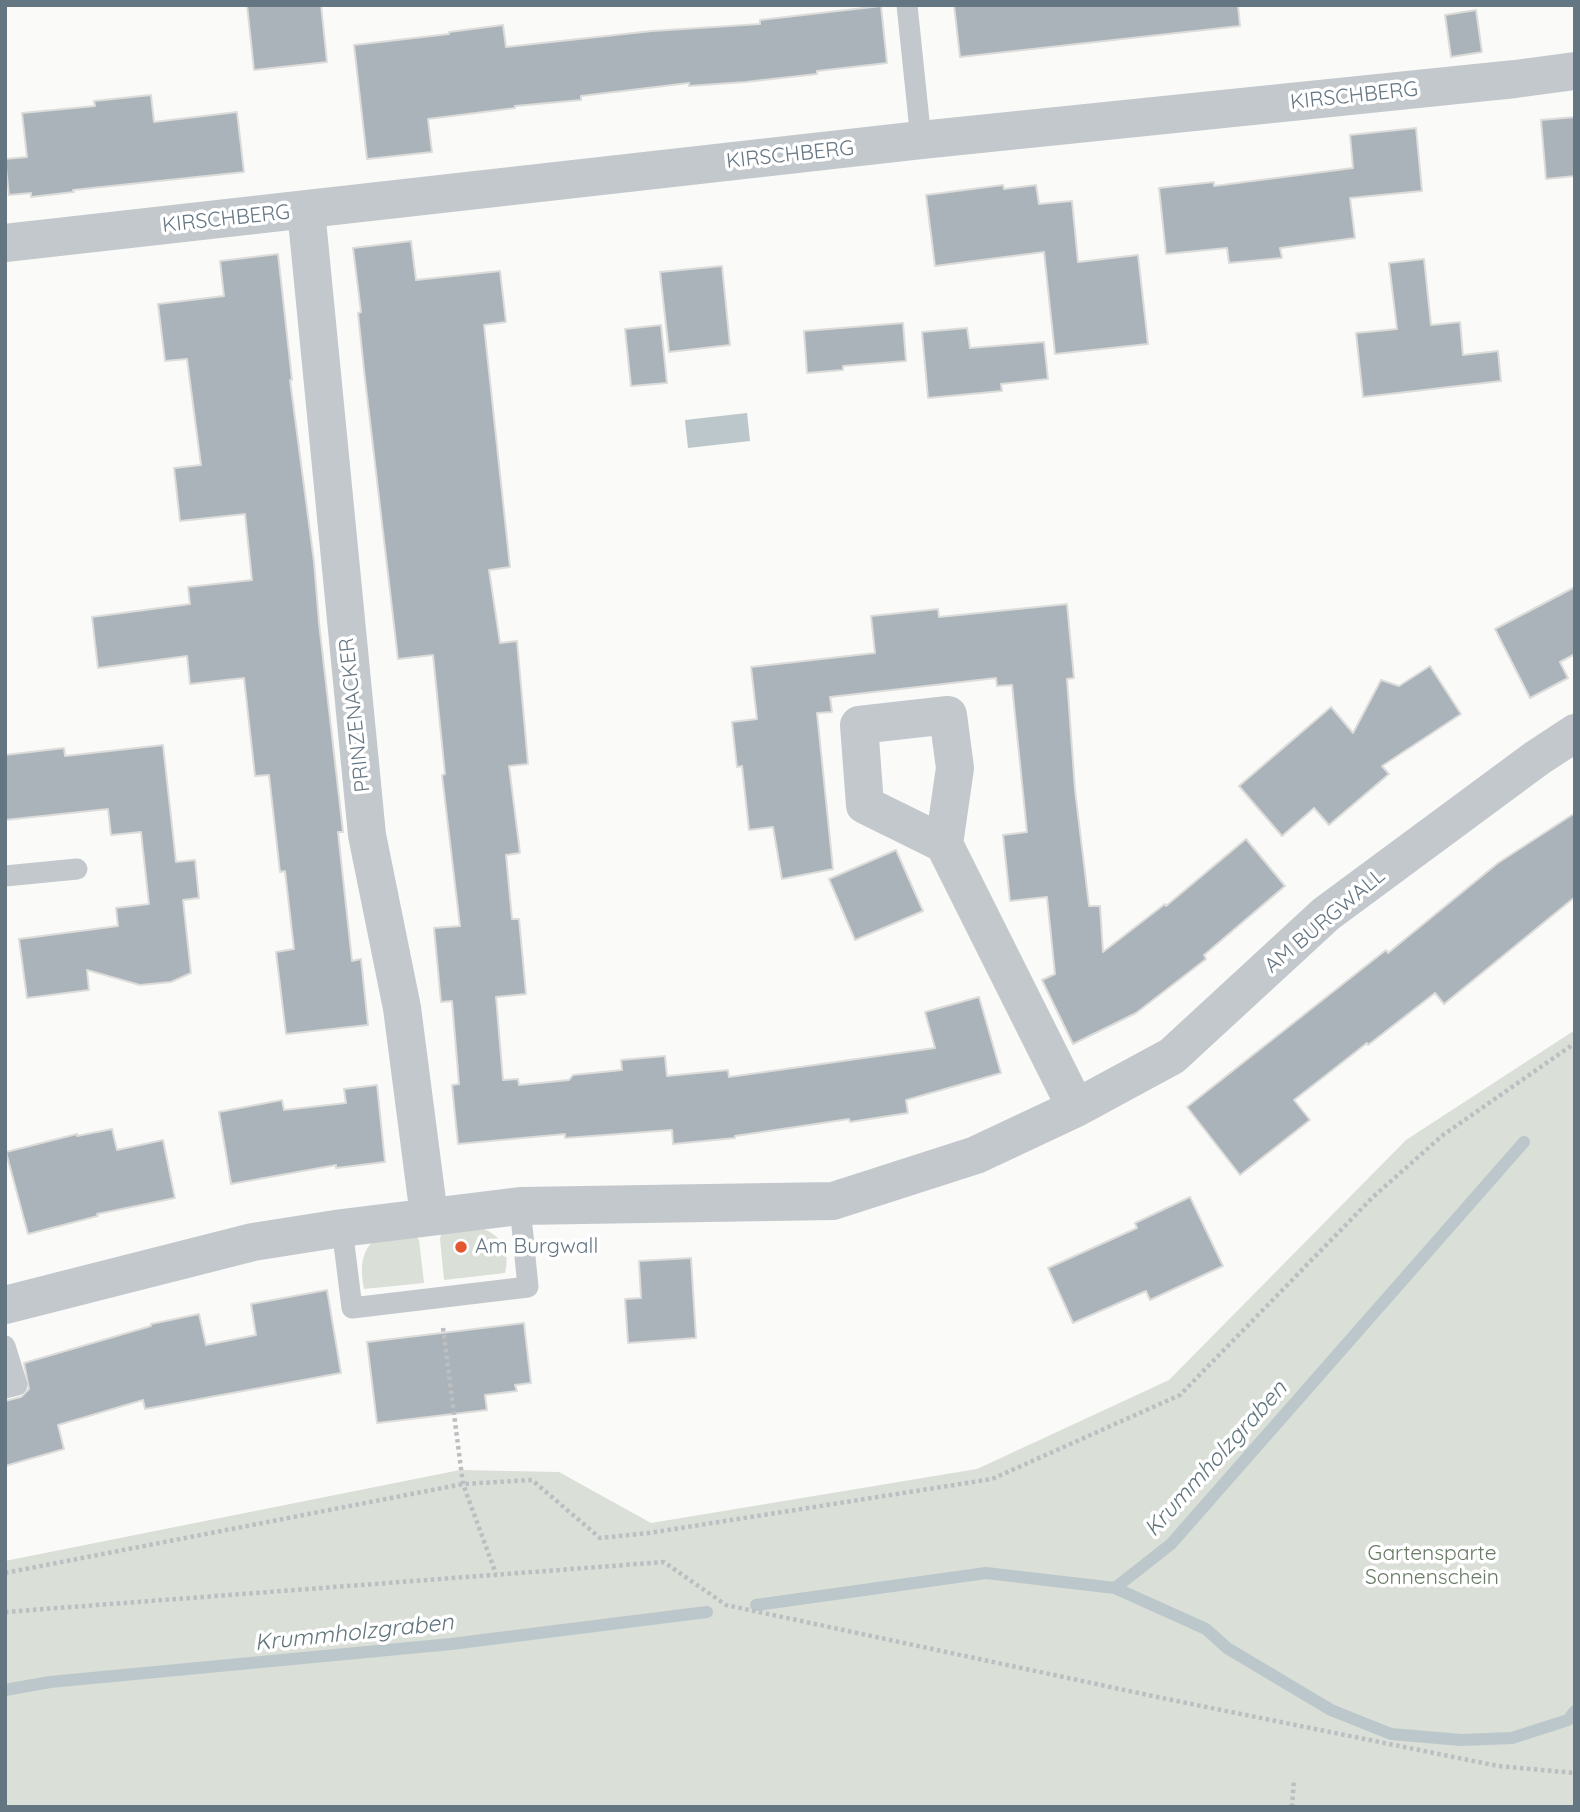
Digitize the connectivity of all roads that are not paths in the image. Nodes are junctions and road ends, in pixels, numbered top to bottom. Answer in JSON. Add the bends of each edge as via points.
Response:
{"nodes":[{"id":1,"x":907,"y":5,"type":"edge"},
{"id":2,"x":1575,"y":71,"type":"edge"},
{"id":3,"x":920,"y":140,"type":"junction"},
{"id":4,"x":306,"y":210,"type":"junction"},
{"id":5,"x":5,"y":243,"type":"edge"},
{"id":6,"x":1575,"y":733,"type":"edge"},
{"id":7,"x":944,"y":844,"type":"dead end"},
{"id":8,"x":77,"y":869,"type":"dead end"},
{"id":9,"x":5,"y":876,"type":"edge"},
{"id":10,"x":1076,"y":1108,"type":"junction"},
{"id":11,"x":520,"y":1206,"type":"junction"},
{"id":12,"x":429,"y":1216,"type":"junction"},
{"id":13,"x":342,"y":1228,"type":"junction"},
{"id":14,"x":5,"y":1305,"type":"edge"},
{"id":15,"x":5,"y":1346,"type":"edge"},
{"id":16,"x":5,"y":1388,"type":"edge"}],
"edges":[{"from":1,"to":3,"type":"lane"},
{"from":2,"to":3,"type":"street","name":"KIRSCHBERG"},
{"from":3,"to":4,"type":"street","name":"KIRSCHBERG"},
{"from":4,"to":5,"type":"street","name":"KIRSCHBERG"},
{"from":4,"to":12,"type":"street","name":"PRINZENACKER","via":[[367,835],[402,1008]]},
{"from":6,"to":10,"type":"street","name":"AM BURGWALL","via":[[1326,914],[1172,1056]]},
{"from":7,"to":10,"type":"street"},
{"from":8,"to":9,"type":"lane"},
{"from":10,"to":11,"type":"street","name":"AM BURGWALL","via":[[976,1155],[834,1201]]},
{"from":11,"to":12,"type":"street","name":"AM BURGWALL"},
{"from":11,"to":13,"type":"lane","via":[[528,1287],[439,1299],[352,1308]]},
{"from":12,"to":13,"type":"street","name":"AM BURGWALL"},
{"from":13,"to":14,"type":"street","name":"AM BURGWALL","via":[[253,1242]]},
{"from":15,"to":16,"type":"lane","via":[[17,1385]]}]}
